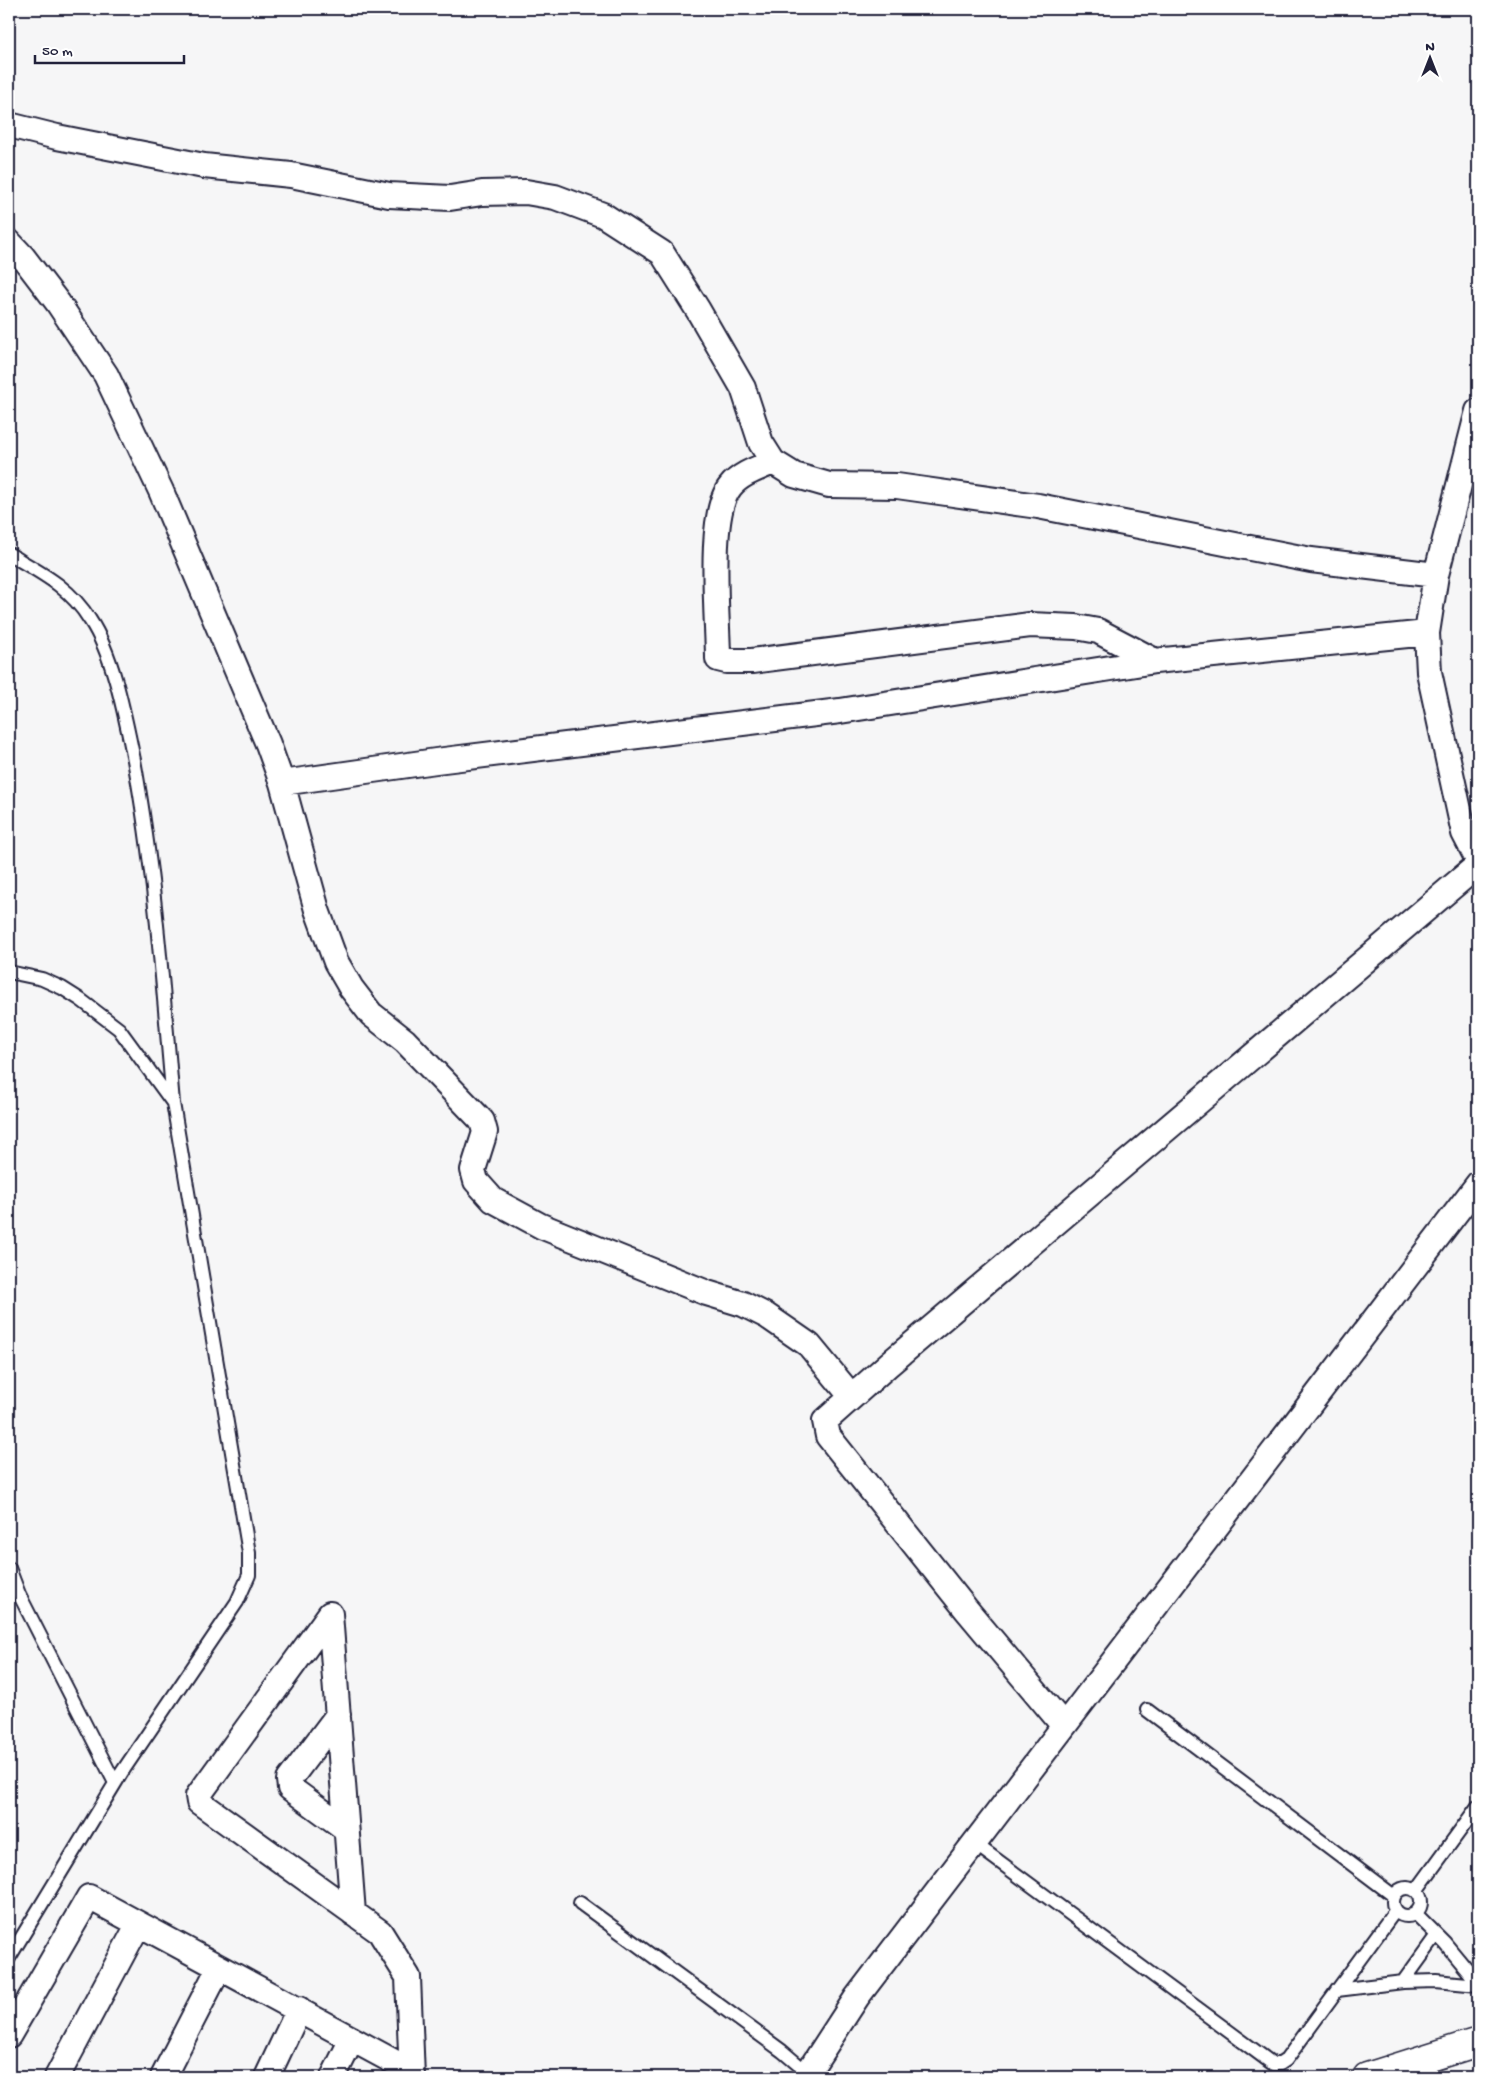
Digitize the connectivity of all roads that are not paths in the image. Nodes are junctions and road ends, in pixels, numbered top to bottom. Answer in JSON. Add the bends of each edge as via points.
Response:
{"nodes":[{"id":1,"x":9,"y":125,"type":"edge"},
{"id":2,"x":9,"y":242,"type":"edge"},
{"id":3,"x":1478,"y":411,"type":"edge"},
{"id":4,"x":773,"y":462,"type":"junction"},
{"id":5,"x":9,"y":554,"type":"edge"},
{"id":6,"x":1436,"y":575,"type":"junction"},
{"id":7,"x":1428,"y":633,"type":"junction"},
{"id":8,"x":1155,"y":661,"type":"junction"},
{"id":9,"x":282,"y":783,"type":"junction"},
{"id":10,"x":1478,"y":860,"type":"edge"},
{"id":11,"x":1478,"y":865,"type":"edge"},
{"id":12,"x":9,"y":972,"type":"edge"},
{"id":13,"x":173,"y":1103,"type":"junction"},
{"id":14,"x":1478,"y":1184,"type":"edge"},
{"id":15,"x":852,"y":1397,"type":"junction"},
{"id":16,"x":9,"y":1568,"type":"edge"},
{"id":17,"x":1147,"y":1710,"type":"dead end"},
{"id":18,"x":338,"y":1715,"type":"junction"},
{"id":19,"x":1064,"y":1726,"type":"junction"},
{"id":20,"x":115,"y":1783,"type":"junction"},
{"id":21,"x":1478,"y":1806,"type":"edge"},
{"id":22,"x":346,"y":1829,"type":"junction"},
{"id":23,"x":974,"y":1843,"type":"junction"},
{"id":24,"x":1416,"y":1892,"type":"junction"},
{"id":25,"x":1394,"y":1896,"type":"junction"},
{"id":26,"x":580,"y":1903,"type":"dead end"},
{"id":27,"x":1395,"y":1911,"type":"junction"},
{"id":28,"x":352,"y":1913,"type":"junction"},
{"id":29,"x":1416,"y":1914,"type":"junction"},
{"id":30,"x":138,"y":1925,"type":"junction"},
{"id":31,"x":1437,"y":1935,"type":"junction"},
{"id":32,"x":9,"y":1958,"type":"edge"},
{"id":33,"x":219,"y":1968,"type":"junction"},
{"id":34,"x":1403,"y":1982,"type":"junction"},
{"id":35,"x":1478,"y":1984,"type":"edge"},
{"id":36,"x":1337,"y":1990,"type":"junction"},
{"id":37,"x":299,"y":2010,"type":"junction"},
{"id":38,"x":9,"y":2035,"type":"edge"},
{"id":39,"x":352,"y":2039,"type":"junction"},
{"id":40,"x":1478,"y":2042,"type":"edge"},
{"id":41,"x":412,"y":2074,"type":"edge"},
{"id":42,"x":806,"y":2075,"type":"edge"},
{"id":43,"x":57,"y":2077,"type":"edge"},
{"id":44,"x":163,"y":2077,"type":"edge"},
{"id":45,"x":267,"y":2077,"type":"edge"},
{"id":46,"x":333,"y":2077,"type":"edge"},
{"id":47,"x":1367,"y":2077,"type":"edge"}],
"edges":[{"from":1,"to":4,"type":"street","via":[[204,166],[291,176],[389,195],[450,198],[526,192],[555,197],[603,216],[662,253],[740,381],[762,443]]},
{"from":2,"to":9,"type":"street","via":[[58,303],[106,374],[223,634]]},
{"from":3,"to":6,"type":"street"},
{"from":4,"to":6,"type":"street","via":[[794,475],[829,485],[897,486],[1038,506],[1312,560]]},
{"from":4,"to":8,"type":"street","via":[[743,476],[730,487],[720,508],[716,551],[718,659],[752,661],[1030,625],[1076,626],[1098,631]]},
{"from":5,"to":13,"type":"lane","via":[[58,582],[66,591],[91,620],[114,674],[130,740],[152,868]]},
{"from":6,"to":7,"type":"street"},
{"from":7,"to":8,"type":"street"},
{"from":7,"to":10,"type":"street","via":[[1429,672],[1462,823]]},
{"from":8,"to":9,"type":"street","via":[[840,711]]},
{"from":9,"to":15,"type":"street","via":[[317,910],[336,962],[371,1014],[404,1041],[482,1121],[485,1132],[474,1170],[476,1181],[493,1200],[541,1226],[767,1316],[809,1346]]},
{"from":11,"to":15,"type":"street"},
{"from":12,"to":13,"type":"lane","via":[[42,979],[62,988],[119,1029]]},
{"from":13,"to":20,"type":"lane","via":[[249,1553],[249,1575],[237,1602]]},
{"from":14,"to":19,"type":"street"},
{"from":15,"to":19,"type":"street","via":[[825,1420],[828,1436]]},
{"from":16,"to":20,"type":"lane","via":[[19,1594]]},
{"from":17,"to":25,"type":"lane"},
{"from":18,"to":22,"type":"street"},
{"from":18,"to":22,"type":"street","via":[[289,1780],[290,1788]]},
{"from":18,"to":28,"type":"street","via":[[330,1614],[198,1796],[199,1802]]},
{"from":19,"to":23,"type":"street"},
{"from":20,"to":32,"type":"lane"},
{"from":21,"to":24,"type":"lane"},
{"from":22,"to":28,"type":"street"},
{"from":23,"to":36,"type":"lane","via":[[1273,2064],[1286,2060]]},
{"from":23,"to":42,"type":"street","via":[[857,1997]]},
{"from":24,"to":25,"type":"lane","via":[[1406,1888]]},
{"from":24,"to":29,"type":"lane","via":[[1421,1901]]},
{"from":25,"to":27,"type":"lane"},
{"from":26,"to":42,"type":"lane","via":[[782,2051]]},
{"from":27,"to":29,"type":"lane","via":[[1408,1917]]},
{"from":27,"to":36,"type":"lane"},
{"from":28,"to":41,"type":"street","via":[[380,1932],[408,1977]]},
{"from":29,"to":31,"type":"lane"},
{"from":30,"to":33,"type":"street"},
{"from":30,"to":38,"type":"street","via":[[89,1897]]},
{"from":30,"to":43,"type":"street"},
{"from":31,"to":34,"type":"lane"},
{"from":31,"to":35,"type":"lane"},
{"from":33,"to":37,"type":"street"},
{"from":33,"to":44,"type":"street"},
{"from":34,"to":35,"type":"lane"},
{"from":34,"to":36,"type":"lane"},
{"from":37,"to":39,"type":"street"},
{"from":37,"to":45,"type":"street"},
{"from":39,"to":41,"type":"street"},
{"from":39,"to":46,"type":"street"},
{"from":40,"to":47,"type":"street"}]}
